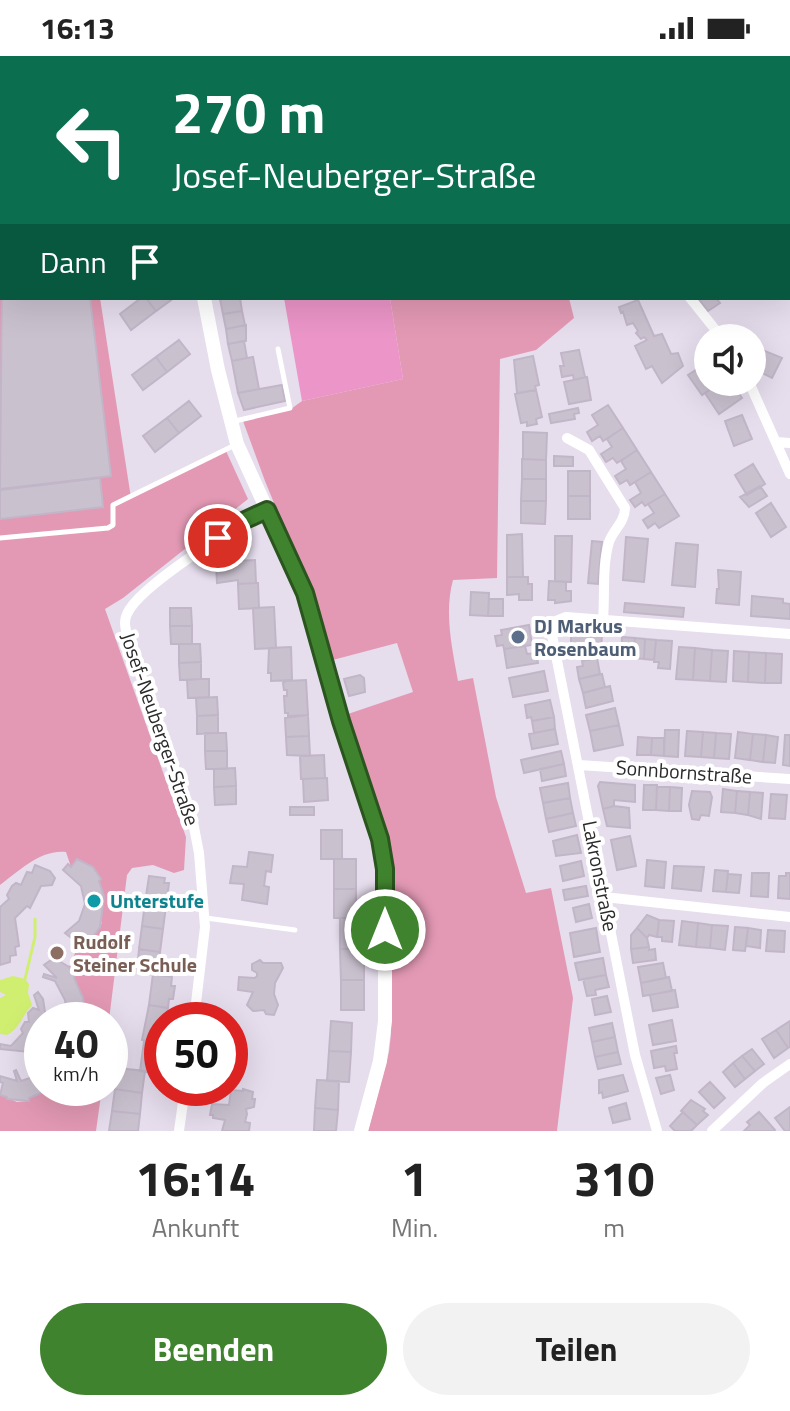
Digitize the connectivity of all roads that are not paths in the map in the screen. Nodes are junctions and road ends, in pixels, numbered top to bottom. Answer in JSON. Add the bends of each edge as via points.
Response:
{"nodes":[{"id":1,"x":204,"y":300,"type":"edge"},
{"id":2,"x":692,"y":300,"type":"edge"},
{"id":3,"x":711,"y":324,"type":"edge"},
{"id":4,"x":278,"y":349,"type":"dead end"},
{"id":5,"x":755,"y":396,"type":"edge"},
{"id":6,"x":230,"y":422,"type":"junction"},
{"id":7,"x":567,"y":438,"type":"dead end"},
{"id":8,"x":776,"y":442,"type":"junction"},
{"id":9,"x":790,"y":443,"type":"edge"},
{"id":10,"x":237,"y":444,"type":"junction"},
{"id":11,"x":790,"y":474,"type":"edge"},
{"id":12,"x":267,"y":510,"type":"junction"},
{"id":13,"x":0,"y":538,"type":"edge"},
{"id":14,"x":603,"y":620,"type":"junction"},
{"id":15,"x":790,"y":634,"type":"edge"},
{"id":16,"x":579,"y":765,"type":"junction"},
{"id":17,"x":790,"y":779,"type":"edge"},
{"id":18,"x":604,"y":897,"type":"junction"},
{"id":19,"x":790,"y":917,"type":"edge"},
{"id":20,"x":205,"y":918,"type":"junction"},
{"id":21,"x":295,"y":930,"type":"dead end"},
{"id":22,"x":196,"y":1002,"type":"edge"},
{"id":23,"x":790,"y":1064,"type":"edge"},
{"id":24,"x":182,"y":1106,"type":"edge"},
{"id":25,"x":179,"y":1131,"type":"edge"},
{"id":26,"x":361,"y":1131,"type":"edge"},
{"id":27,"x":657,"y":1131,"type":"edge"},
{"id":28,"x":712,"y":1131,"type":"edge"}],
"edges":[{"from":1,"to":6,"type":"main road"},
{"from":2,"to":3,"type":"street"},
{"from":4,"to":6,"type":"lane","via":[[290,408]]},
{"from":5,"to":8,"type":"street"},
{"from":6,"to":10,"type":"main road"},
{"from":7,"to":14,"type":"street","via":[[589,450],[625,508],[608,549]]},
{"from":8,"to":9,"type":"street"},
{"from":8,"to":11,"type":"street"},
{"from":10,"to":12,"type":"main road"},
{"from":10,"to":13,"type":"lane","via":[[113,505],[113,525],[108,528]]},
{"from":12,"to":20,"type":"street","name":"Josef-Neuberger-Straße","via":[[243,521],[146,591],[125,619],[192,817]]},
{"from":12,"to":26,"type":"main road","via":[[305,593],[383,855],[385,1021]]},
{"from":14,"to":15,"type":"street"},
{"from":14,"to":16,"type":"street","name":"Lakronstraße","via":[[566,617],[551,630]]},
{"from":16,"to":17,"type":"street","name":"Sonnbornstraße"},
{"from":16,"to":18,"type":"street","name":"Lakronstraße"},
{"from":18,"to":19,"type":"street"},
{"from":18,"to":27,"type":"street","name":"Lakronstraße","via":[[635,1055]]},
{"from":20,"to":21,"type":"lane"},
{"from":20,"to":22,"type":"street","name":"Josef-Neuberger-Straße"},
{"from":23,"to":28,"type":"street"},
{"from":24,"to":25,"type":"street"}]}
